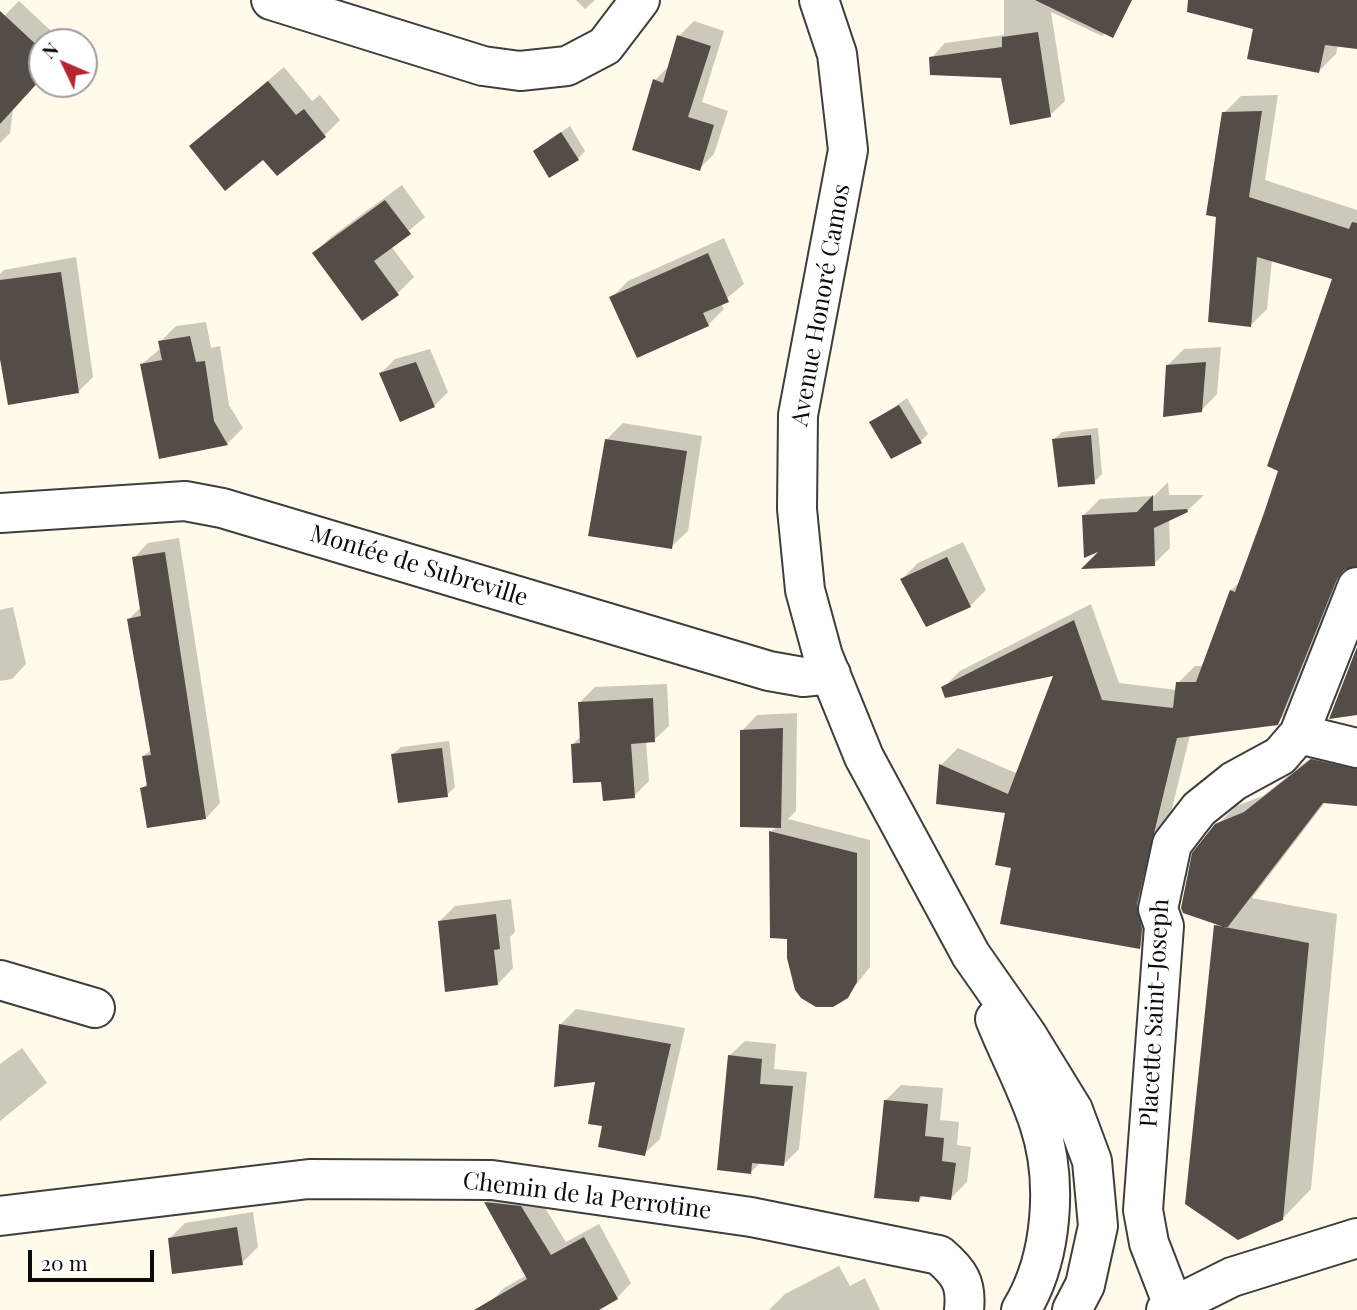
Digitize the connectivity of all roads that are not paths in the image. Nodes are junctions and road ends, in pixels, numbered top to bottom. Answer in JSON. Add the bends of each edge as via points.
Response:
{"nodes":[{"id":1,"x":271,"y":0,"type":"edge"},
{"id":2,"x":640,"y":0,"type":"edge"},
{"id":3,"x":819,"y":0,"type":"edge"},
{"id":4,"x":0,"y":513,"type":"edge"},
{"id":5,"x":1357,"y":587,"type":"edge"},
{"id":6,"x":831,"y":674,"type":"junction"},
{"id":7,"x":1299,"y":734,"type":"junction"},
{"id":8,"x":1357,"y":748,"type":"edge"},
{"id":9,"x":971,"y":955,"type":"junction"},
{"id":10,"x":0,"y":980,"type":"edge"},
{"id":11,"x":95,"y":1008,"type":"dead end"},
{"id":12,"x":0,"y":1216,"type":"edge"},
{"id":13,"x":1357,"y":1238,"type":"edge"},
{"id":14,"x":1170,"y":1308,"type":"edge"},
{"id":15,"x":964,"y":1310,"type":"edge"},
{"id":16,"x":1021,"y":1310,"type":"edge"},
{"id":17,"x":1072,"y":1310,"type":"edge"}],
"edges":[{"from":1,"to":2,"type":"street","via":[[483,66],[520,71],[567,66],[605,46]]},
{"from":3,"to":6,"type":"street","name":"Avenue Honoré Camos","via":[[837,54],[848,150],[798,415],[796,509],[805,590]]},
{"from":4,"to":6,"type":"street","name":"Montée de Subreville","via":[[185,501],[222,508],[769,671],[803,677]]},
{"from":5,"to":7,"type":"street"},
{"from":6,"to":9,"type":"street","name":"Avenue Honoré Camos","via":[[869,769]]},
{"from":7,"to":8,"type":"street"},
{"from":7,"to":14,"type":"street","name":"Placette Saint-Joseph","via":[[1280,755],[1234,781],[1199,809],[1172,844],[1158,909],[1164,926],[1143,1210]]},
{"from":9,"to":16,"type":"street","name":"Avenue Honoré Camos","via":[[1039,1124],[1050,1174],[1042,1257]]},
{"from":9,"to":17,"type":"street","name":"Avenue Honoré Camos","via":[[1073,1110],[1092,1161],[1098,1226],[1085,1285]]},
{"from":10,"to":11,"type":"street"},
{"from":12,"to":15,"type":"street","name":"Chemin de la Perrotine","via":[[309,1179],[492,1180],[751,1217],[939,1255],[957,1270],[966,1289]]},
{"from":13,"to":14,"type":"street","via":[[1233,1277]]}]}
